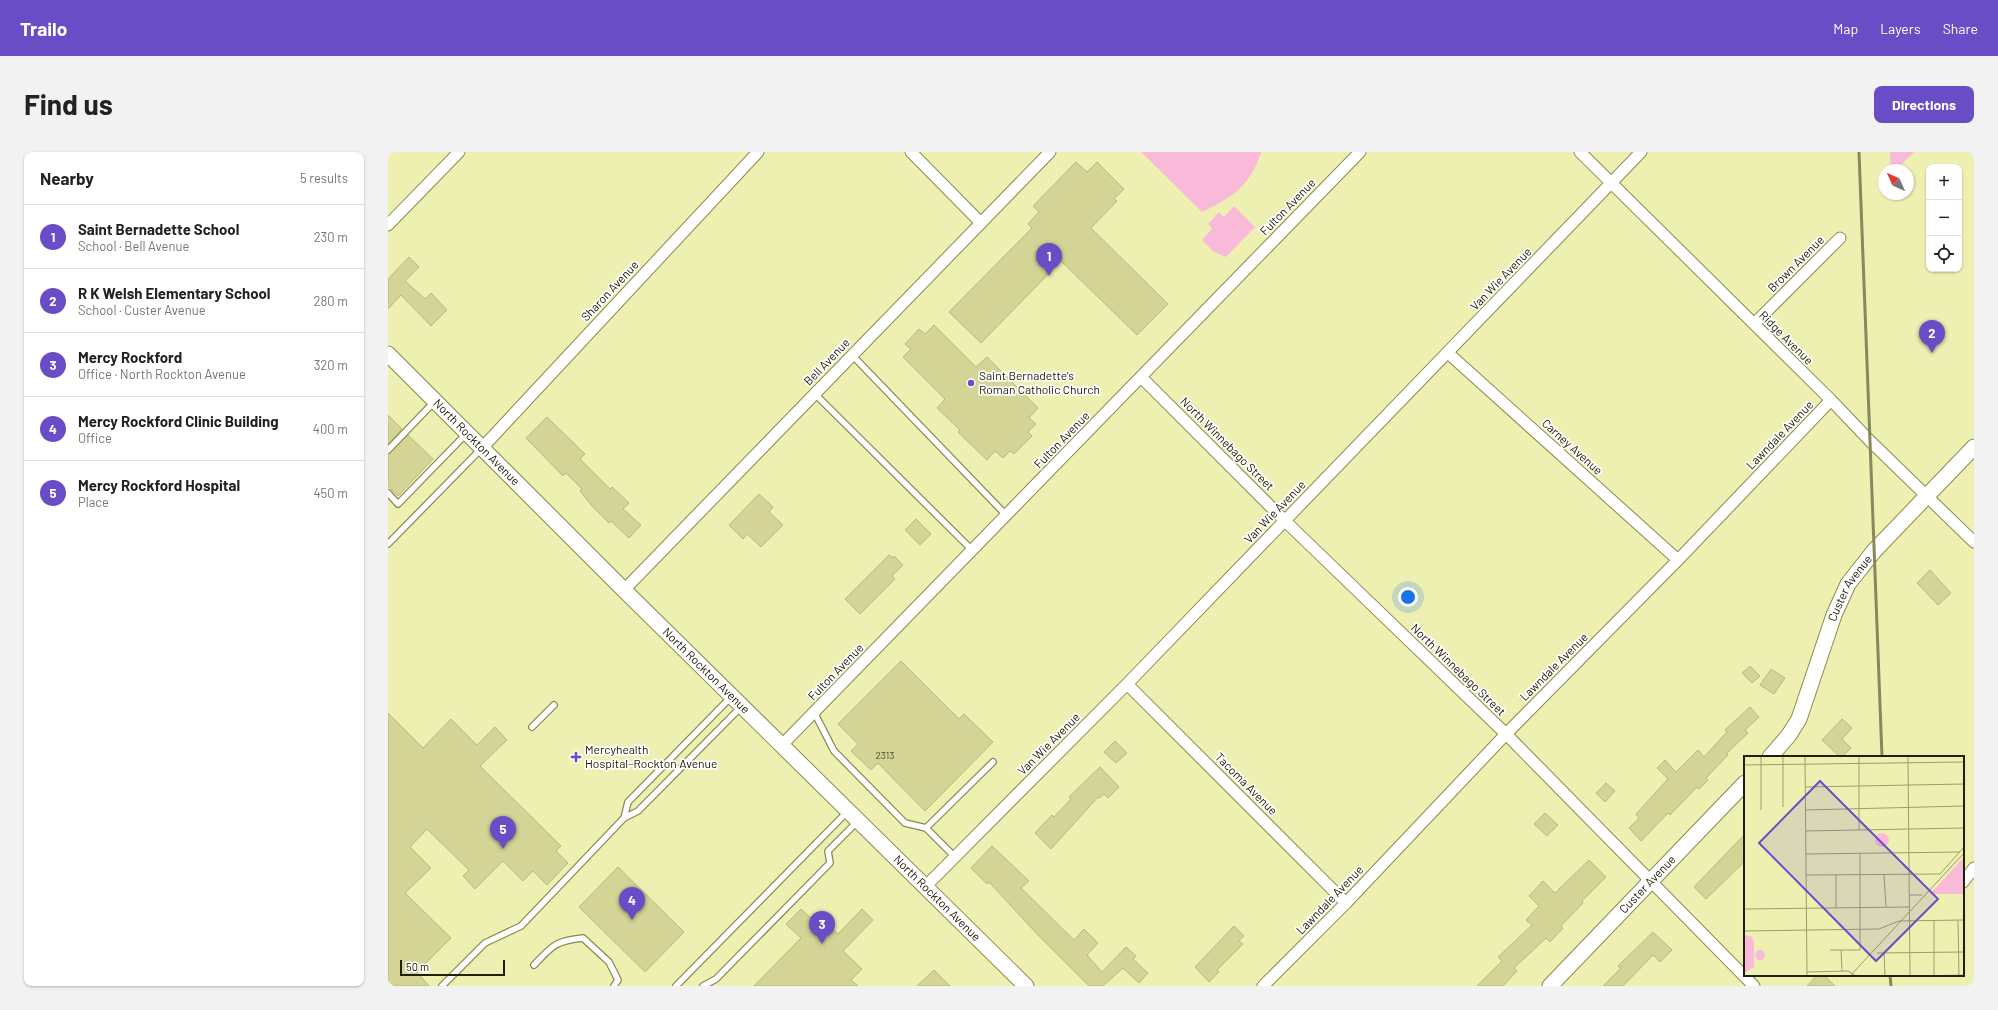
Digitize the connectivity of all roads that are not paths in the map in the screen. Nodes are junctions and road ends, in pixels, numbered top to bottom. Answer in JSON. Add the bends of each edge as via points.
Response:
{"nodes":[{"id":1,"x":459,"y":152,"type":"edge"},
{"id":2,"x":758,"y":152,"type":"edge"},
{"id":3,"x":910,"y":152,"type":"edge"},
{"id":4,"x":1050,"y":152,"type":"edge"},
{"id":5,"x":1360,"y":152,"type":"edge"},
{"id":6,"x":1580,"y":152,"type":"edge"},
{"id":7,"x":1641,"y":152,"type":"edge"},
{"id":8,"x":1611,"y":183,"type":"junction"},
{"id":9,"x":981,"y":223,"type":"junction"},
{"id":10,"x":388,"y":225,"type":"edge"},
{"id":11,"x":1840,"y":238,"type":"dead end"},
{"id":12,"x":1754,"y":324,"type":"junction"},
{"id":13,"x":1448,"y":353,"type":"junction"},
{"id":14,"x":388,"y":354,"type":"edge"},
{"id":15,"x":852,"y":355,"type":"junction"},
{"id":16,"x":1141,"y":377,"type":"junction"},
{"id":17,"x":815,"y":394,"type":"junction"},
{"id":18,"x":1831,"y":400,"type":"junction"},
{"id":19,"x":435,"y":401,"type":"junction"},
{"id":20,"x":467,"y":432,"type":"junction"},
{"id":21,"x":1974,"y":447,"type":"edge"},
{"id":22,"x":482,"y":448,"type":"junction"},
{"id":23,"x":388,"y":450,"type":"edge"},
{"id":24,"x":388,"y":493,"type":"edge"},
{"id":25,"x":1927,"y":495,"type":"junction"},
{"id":26,"x":1006,"y":515,"type":"junction"},
{"id":27,"x":1284,"y":520,"type":"junction"},
{"id":28,"x":1974,"y":542,"type":"edge"},
{"id":29,"x":388,"y":544,"type":"edge"},
{"id":30,"x":972,"y":550,"type":"junction"},
{"id":31,"x":1678,"y":560,"type":"junction"},
{"id":32,"x":624,"y":590,"type":"junction"},
{"id":33,"x":1127,"y":684,"type":"junction"},
{"id":34,"x":737,"y":701,"type":"junction"},
{"id":35,"x":554,"y":705,"type":"dead end"},
{"id":36,"x":814,"y":712,"type":"junction"},
{"id":37,"x":532,"y":727,"type":"dead end"},
{"id":38,"x":1506,"y":734,"type":"junction"},
{"id":39,"x":782,"y":745,"type":"junction"},
{"id":40,"x":1771,"y":756,"type":"edge"},
{"id":41,"x":993,"y":762,"type":"dead end"},
{"id":42,"x":1744,"y":783,"type":"edge"},
{"id":43,"x":853,"y":816,"type":"junction"},
{"id":44,"x":624,"y":818,"type":"junction"},
{"id":45,"x":926,"y":828,"type":"junction"},
{"id":46,"x":955,"y":857,"type":"junction"},
{"id":47,"x":1973,"y":872,"type":"edge"},
{"id":48,"x":1649,"y":881,"type":"junction"},
{"id":49,"x":1964,"y":881,"type":"edge"},
{"id":50,"x":925,"y":887,"type":"junction"},
{"id":51,"x":1346,"y":903,"type":"junction"},
{"id":52,"x":534,"y":965,"type":"dead end"},
{"id":53,"x":442,"y":986,"type":"edge"},
{"id":54,"x":614,"y":986,"type":"edge"},
{"id":55,"x":676,"y":986,"type":"edge"},
{"id":56,"x":703,"y":986,"type":"edge"},
{"id":57,"x":1026,"y":986,"type":"edge"},
{"id":58,"x":1263,"y":986,"type":"edge"},
{"id":59,"x":1550,"y":986,"type":"edge"},
{"id":60,"x":1754,"y":986,"type":"edge"}],
"edges":[{"from":1,"to":10,"type":"street"},
{"from":2,"to":22,"type":"street","name":"Sharon Avenue"},
{"from":3,"to":9,"type":"street"},
{"from":4,"to":9,"type":"street","name":"Bell Avenue"},
{"from":5,"to":16,"type":"street","name":"Fulton Avenue"},
{"from":6,"to":8,"type":"street","name":"Ridge Avenue"},
{"from":7,"to":8,"type":"street","name":"Van Wie Avenue"},
{"from":8,"to":12,"type":"street","name":"Ridge Avenue"},
{"from":8,"to":13,"type":"street","name":"Van Wie Avenue"},
{"from":9,"to":15,"type":"street","name":"Bell Avenue"},
{"from":11,"to":12,"type":"street","name":"Brown Avenue"},
{"from":12,"to":18,"type":"street","name":"Ridge Avenue"},
{"from":13,"to":27,"type":"street","name":"Van Wie Avenue"},
{"from":13,"to":31,"type":"street","name":"Carney Avenue"},
{"from":14,"to":19,"type":"main road","name":"North Rockton Avenue"},
{"from":15,"to":17,"type":"street","name":"Bell Avenue"},
{"from":15,"to":26,"type":"lane"},
{"from":16,"to":26,"type":"street","name":"Fulton Avenue"},
{"from":16,"to":27,"type":"street","name":"North Winnebago Street"},
{"from":17,"to":30,"type":"lane"},
{"from":17,"to":32,"type":"street","name":"Bell Avenue"},
{"from":18,"to":25,"type":"street","name":"Ridge Avenue"},
{"from":18,"to":31,"type":"street","name":"Lawndale Avenue"},
{"from":19,"to":20,"type":"main road","name":"North Rockton Avenue"},
{"from":19,"to":23,"type":"lane"},
{"from":20,"to":22,"type":"main road","name":"North Rockton Avenue"},
{"from":20,"to":24,"type":"lane","via":[[398,504]]},
{"from":21,"to":25,"type":"main road","name":"Custer Avenue"},
{"from":22,"to":29,"type":"lane"},
{"from":22,"to":32,"type":"main road","name":"North Rockton Avenue"},
{"from":25,"to":28,"type":"street","name":"Ridge Avenue"},
{"from":25,"to":40,"type":"main road","name":"Custer Avenue","via":[[1874,551],[1848,584],[1834,615],[1799,720]]},
{"from":26,"to":30,"type":"street","name":"Fulton Avenue"},
{"from":27,"to":33,"type":"street","name":"Van Wie Avenue"},
{"from":27,"to":38,"type":"street","name":"North Winnebago Street"},
{"from":30,"to":36,"type":"street","name":"Fulton Avenue"},
{"from":31,"to":38,"type":"street","name":"Lawndale Avenue"},
{"from":32,"to":34,"type":"main road","name":"North Rockton Avenue"},
{"from":33,"to":46,"type":"street","name":"Van Wie Avenue"},
{"from":33,"to":51,"type":"street","name":"Tacoma Avenue"},
{"from":34,"to":39,"type":"main road","name":"North Rockton Avenue"},
{"from":34,"to":44,"type":"lane","via":[[638,811]]},
{"from":34,"to":44,"type":"lane","via":[[628,802]]},
{"from":35,"to":37,"type":"lane"},
{"from":36,"to":39,"type":"street","name":"Fulton Avenue"},
{"from":36,"to":45,"type":"lane","via":[[834,751],[905,823]]},
{"from":38,"to":48,"type":"street","name":"North Winnebago Street"},
{"from":38,"to":51,"type":"street","name":"Lawndale Avenue"},
{"from":39,"to":43,"type":"main road","name":"North Rockton Avenue"},
{"from":41,"to":45,"type":"lane"},
{"from":42,"to":48,"type":"main road","name":"Custer Avenue"},
{"from":43,"to":50,"type":"main road","name":"North Rockton Avenue"},
{"from":43,"to":55,"type":"lane"},
{"from":43,"to":56,"type":"lane","via":[[828,851],[830,863],[716,979]]},
{"from":44,"to":53,"type":"lane","via":[[521,926],[485,943]]},
{"from":45,"to":46,"type":"lane"},
{"from":46,"to":50,"type":"street","name":"Van Wie Avenue"},
{"from":47,"to":49,"type":"street"},
{"from":48,"to":59,"type":"main road","name":"Custer Avenue"},
{"from":48,"to":60,"type":"street","name":"North Winnebago Street"},
{"from":50,"to":57,"type":"main road","name":"North Rockton Avenue"},
{"from":51,"to":58,"type":"street","name":"Lawndale Avenue"},
{"from":52,"to":54,"type":"lane","via":[[553,944],[583,938],[609,962],[618,980]]}]}
